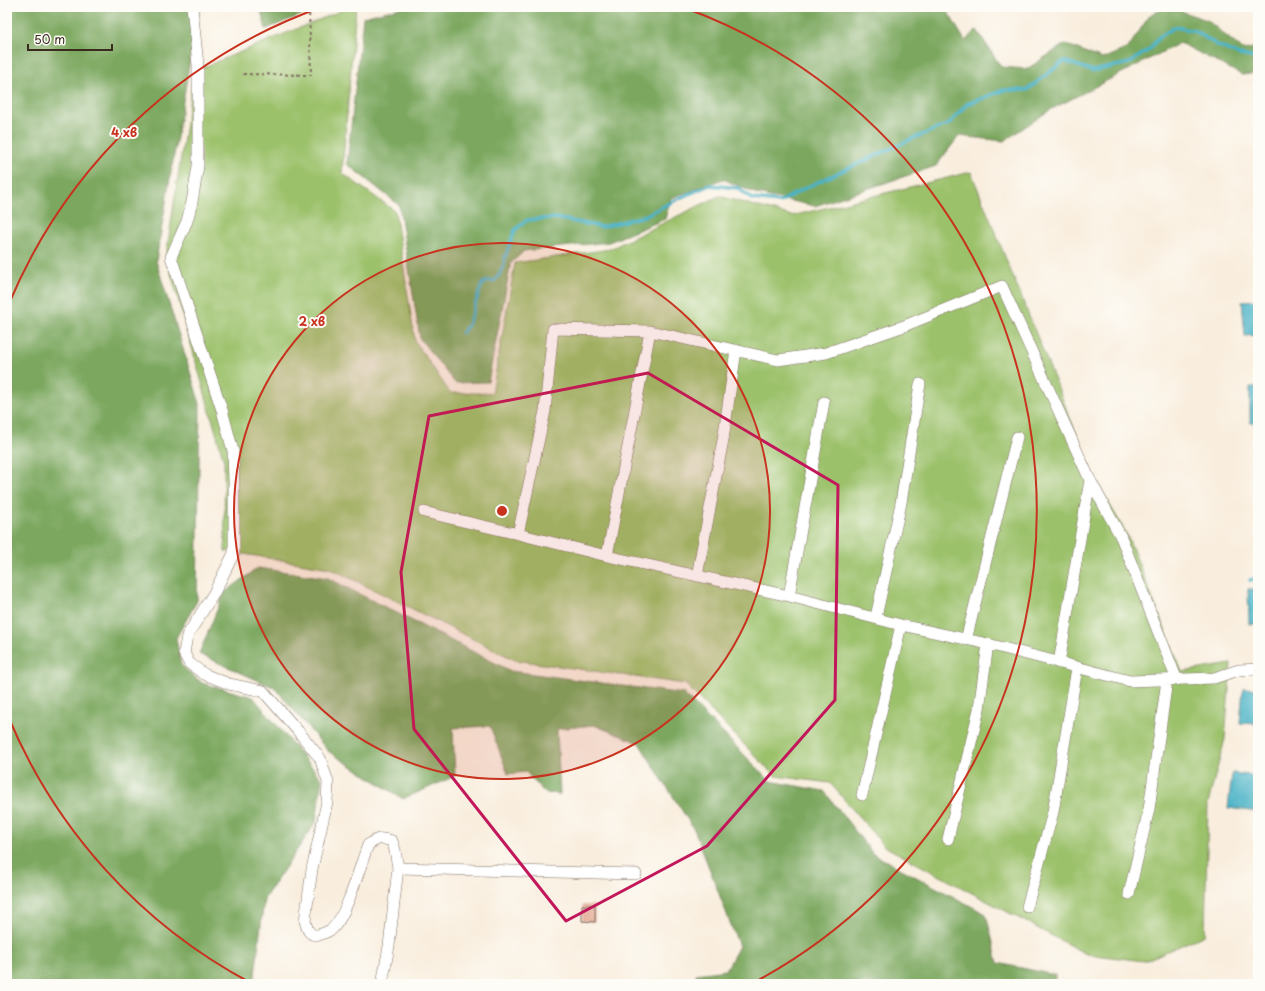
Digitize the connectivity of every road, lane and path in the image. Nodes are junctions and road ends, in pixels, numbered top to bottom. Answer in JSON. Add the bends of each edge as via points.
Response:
{"nodes":[{"id":1,"x":192,"y":7,"type":"edge"},
{"id":2,"x":309,"y":7,"type":"edge"},
{"id":3,"x":243,"y":74,"type":"dead end"},
{"id":4,"x":650,"y":331,"type":"junction"},
{"id":5,"x":736,"y":350,"type":"junction"},
{"id":6,"x":920,"y":384,"type":"dead end"},
{"id":7,"x":824,"y":402,"type":"dead end"},
{"id":8,"x":1017,"y":437,"type":"dead end"},
{"id":9,"x":1090,"y":480,"type":"junction"},
{"id":10,"x":424,"y":512,"type":"dead end"},
{"id":11,"x":518,"y":534,"type":"junction"},
{"id":12,"x":607,"y":556,"type":"junction"},
{"id":13,"x":698,"y":576,"type":"junction"},
{"id":14,"x":789,"y":596,"type":"junction"},
{"id":15,"x":876,"y":617,"type":"junction"},
{"id":16,"x":901,"y":625,"type":"junction"},
{"id":17,"x":966,"y":640,"type":"junction"},
{"id":18,"x":988,"y":644,"type":"junction"},
{"id":19,"x":1059,"y":663,"type":"junction"},
{"id":20,"x":1077,"y":668,"type":"junction"},
{"id":21,"x":1258,"y":669,"type":"edge"},
{"id":22,"x":1172,"y":680,"type":"junction"},
{"id":23,"x":862,"y":795,"type":"dead end"},
{"id":24,"x":948,"y":839,"type":"dead end"},
{"id":25,"x":398,"y":868,"type":"junction"},
{"id":26,"x":636,"y":874,"type":"dead end"},
{"id":27,"x":1129,"y":894,"type":"dead end"},
{"id":28,"x":1027,"y":908,"type":"dead end"},
{"id":29,"x":382,"y":984,"type":"edge"}],
"edges":[{"from":1,"to":25,"type":"lane","via":[[198,65],[198,166],[187,221],[171,257],[222,410],[233,451],[234,553],[214,593],[187,636],[184,653],[189,663],[204,674],[229,684],[263,691],[320,758],[328,782],[327,802],[312,869],[305,921],[307,930],[315,936],[333,928],[344,911],[368,845],[377,838],[392,841]]},
{"from":2,"to":3,"type":"path","via":[[311,75]]},
{"from":4,"to":5,"type":"lane"},
{"from":4,"to":11,"type":"lane","via":[[553,329],[545,411]]},
{"from":4,"to":12,"type":"lane"},
{"from":5,"to":9,"type":"lane","via":[[778,360],[826,353],[904,326],[1002,286]]},
{"from":5,"to":13,"type":"lane","via":[[723,440]]},
{"from":6,"to":15,"type":"lane","via":[[901,503]]},
{"from":7,"to":14,"type":"lane"},
{"from":8,"to":17,"type":"lane"},
{"from":9,"to":19,"type":"lane"},
{"from":9,"to":22,"type":"lane","via":[[1121,537]]},
{"from":10,"to":11,"type":"lane"},
{"from":11,"to":12,"type":"lane"},
{"from":12,"to":13,"type":"lane"},
{"from":13,"to":14,"type":"lane"},
{"from":14,"to":15,"type":"lane"},
{"from":15,"to":16,"type":"lane"},
{"from":16,"to":17,"type":"lane"},
{"from":16,"to":23,"type":"lane"},
{"from":17,"to":18,"type":"lane"},
{"from":18,"to":19,"type":"lane"},
{"from":18,"to":24,"type":"lane","via":[[979,709]]},
{"from":19,"to":20,"type":"lane"},
{"from":20,"to":22,"type":"lane","via":[[1130,680]]},
{"from":20,"to":28,"type":"lane","via":[[1053,812]]},
{"from":21,"to":22,"type":"lane","via":[[1239,670],[1214,678]]},
{"from":22,"to":27,"type":"lane","via":[[1149,809]]},
{"from":25,"to":26,"type":"lane"},
{"from":25,"to":29,"type":"lane"}]}
